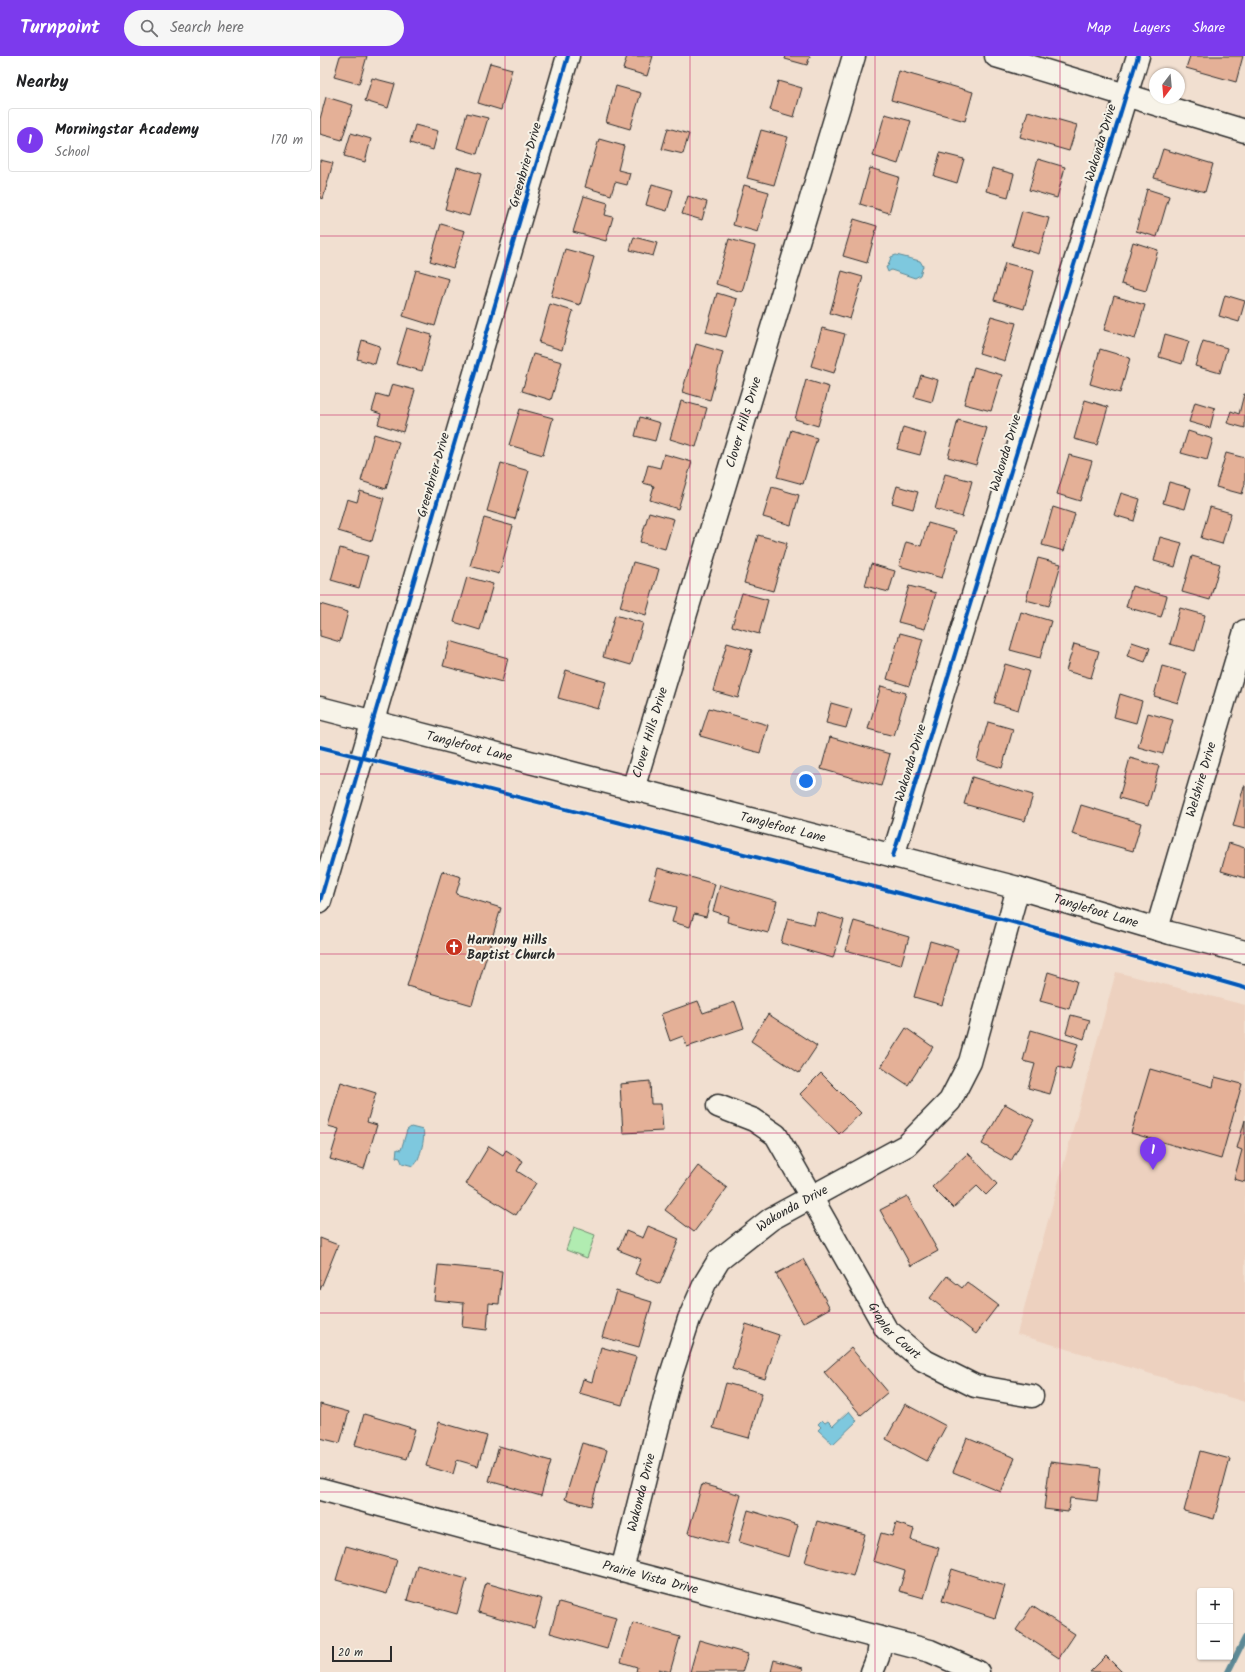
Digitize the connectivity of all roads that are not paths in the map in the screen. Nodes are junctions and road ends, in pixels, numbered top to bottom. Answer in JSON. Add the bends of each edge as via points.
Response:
{"nodes":[{"id":1,"x":568,"y":56,"type":"edge"},
{"id":2,"x":854,"y":56,"type":"edge"},
{"id":3,"x":996,"y":56,"type":"edge"},
{"id":4,"x":1138,"y":56,"type":"edge"},
{"id":5,"x":1126,"y":95,"type":"junction"},
{"id":6,"x":1245,"y":131,"type":"edge"},
{"id":7,"x":1245,"y":631,"type":"edge"},
{"id":8,"x":320,"y":708,"type":"edge"},
{"id":9,"x":372,"y":721,"type":"junction"},
{"id":10,"x":633,"y":789,"type":"junction"},
{"id":11,"x":893,"y":856,"type":"junction"},
{"id":12,"x":1018,"y":888,"type":"junction"},
{"id":13,"x":320,"y":901,"type":"edge"},
{"id":14,"x":1157,"y":929,"type":"junction"},
{"id":15,"x":1245,"y":952,"type":"edge"},
{"id":16,"x":718,"y":1106,"type":"dead end"},
{"id":17,"x":811,"y":1197,"type":"junction"},
{"id":18,"x":1032,"y":1396,"type":"dead end"},
{"id":19,"x":320,"y":1489,"type":"edge"},
{"id":20,"x":622,"y":1570,"type":"junction"},
{"id":21,"x":881,"y":1638,"type":"junction"},
{"id":22,"x":872,"y":1672,"type":"edge"},
{"id":23,"x":978,"y":1672,"type":"edge"}],
"edges":[{"from":1,"to":9,"type":"street","name":"Greenbrier Drive"},
{"from":2,"to":10,"type":"street","name":"Clover Hills Drive"},
{"from":3,"to":5,"type":"street"},
{"from":4,"to":5,"type":"street","name":"Wakonda Drive"},
{"from":5,"to":6,"type":"street"},
{"from":5,"to":11,"type":"street","name":"Wakonda Drive"},
{"from":7,"to":14,"type":"street","name":"Welshire Drive"},
{"from":8,"to":9,"type":"street","name":"Tanglefoot Lane"},
{"from":9,"to":10,"type":"street","name":"Tanglefoot Lane"},
{"from":9,"to":13,"type":"street","name":"Greenbrier Drive"},
{"from":10,"to":11,"type":"street","name":"Tanglefoot Lane"},
{"from":11,"to":12,"type":"street","name":"Tanglefoot Lane"},
{"from":12,"to":14,"type":"street","name":"Tanglefoot Lane"},
{"from":12,"to":17,"type":"street","name":"Wakonda Drive","via":[[970,1062],[950,1101],[907,1145]]},
{"from":14,"to":15,"type":"street","name":"Tanglefoot Lane"},
{"from":16,"to":17,"type":"street","name":"Grapler Court","via":[[754,1120],[776,1135]]},
{"from":17,"to":18,"type":"street","name":"Grapler Court","via":[[886,1329],[923,1360],[975,1386]]},
{"from":17,"to":20,"type":"street","name":"Wakonda Drive","via":[[771,1219],[719,1260],[705,1283],[689,1319],[670,1378]]},
{"from":19,"to":20,"type":"street","name":"Prairie Vista Drive"},
{"from":20,"to":21,"type":"street","name":"Prairie Vista Drive"},
{"from":21,"to":22,"type":"street"},
{"from":21,"to":23,"type":"street","name":"Prairie Vista Drive","via":[[930,1651]]}]}
